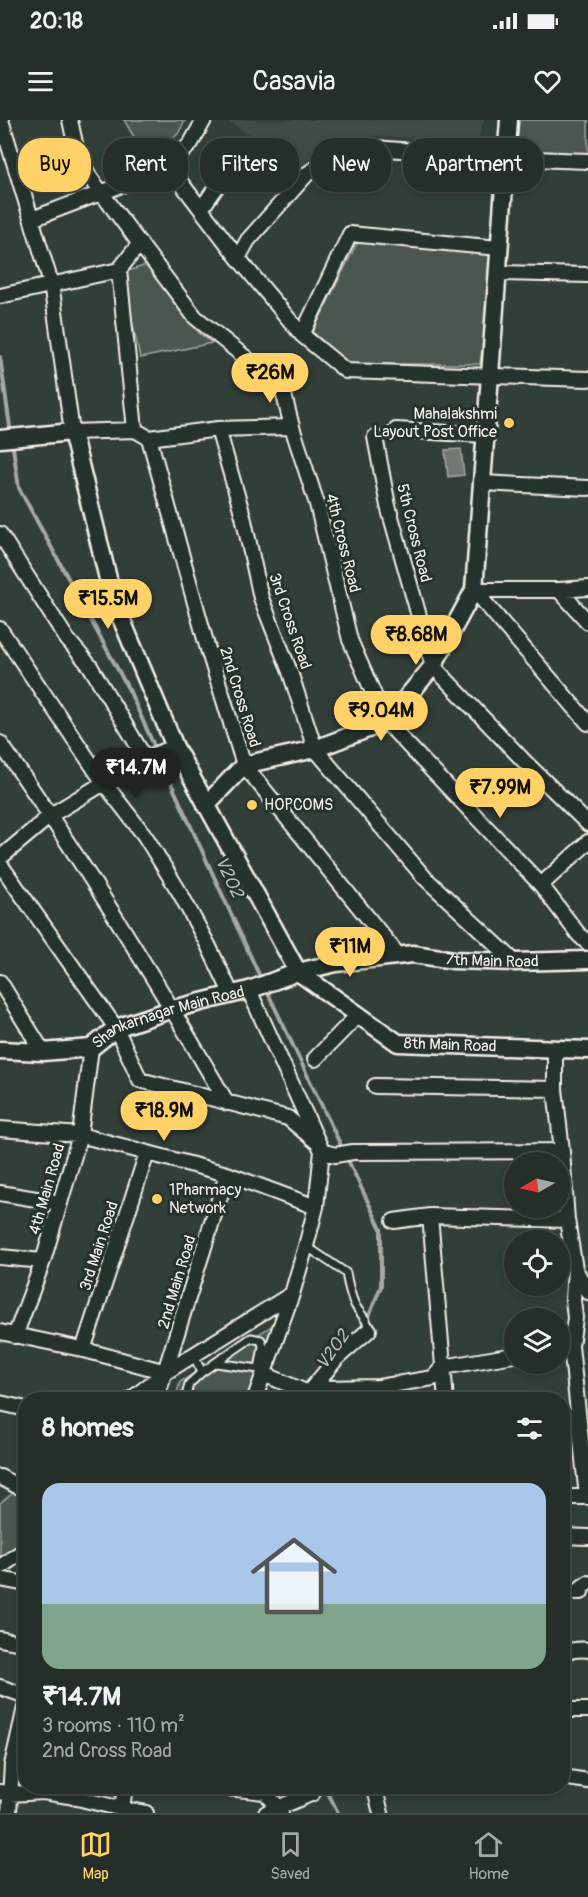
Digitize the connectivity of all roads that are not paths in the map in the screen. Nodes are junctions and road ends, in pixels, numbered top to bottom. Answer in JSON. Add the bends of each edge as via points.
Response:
{"nodes":[{"id":1,"x":1,"y":120,"type":"edge"},
{"id":2,"x":70,"y":120,"type":"edge"},
{"id":3,"x":204,"y":120,"type":"edge"},
{"id":4,"x":509,"y":120,"type":"edge"},
{"id":5,"x":508,"y":138,"type":"edge"},
{"id":6,"x":188,"y":146,"type":"edge"},
{"id":7,"x":403,"y":150,"type":"edge"},
{"id":8,"x":543,"y":159,"type":"edge"},
{"id":9,"x":588,"y":161,"type":"edge"},
{"id":10,"x":102,"y":192,"type":"junction"},
{"id":11,"x":188,"y":192,"type":"edge"},
{"id":12,"x":213,"y":192,"type":"edge"},
{"id":13,"x":503,"y":192,"type":"edge"},
{"id":14,"x":201,"y":209,"type":"junction"},
{"id":15,"x":32,"y":219,"type":"junction"},
{"id":16,"x":140,"y":243,"type":"junction"},
{"id":17,"x":499,"y":248,"type":"junction"},
{"id":18,"x":238,"y":258,"type":"junction"},
{"id":19,"x":119,"y":270,"type":"junction"},
{"id":20,"x":497,"y":273,"type":"junction"},
{"id":21,"x":588,"y":275,"type":"edge"},
{"id":22,"x":51,"y":283,"type":"junction"},
{"id":23,"x":0,"y":296,"type":"edge"},
{"id":24,"x":302,"y":335,"type":"junction"},
{"id":25,"x":490,"y":375,"type":"junction"},
{"id":26,"x":588,"y":379,"type":"edge"},
{"id":27,"x":292,"y":427,"type":"junction"},
{"id":28,"x":218,"y":429,"type":"junction"},
{"id":29,"x":135,"y":430,"type":"junction"},
{"id":30,"x":396,"y":430,"type":"dead end"},
{"id":31,"x":72,"y":432,"type":"junction"},
{"id":32,"x":485,"y":435,"type":"junction"},
{"id":33,"x":375,"y":437,"type":"dead end"},
{"id":34,"x":8,"y":438,"type":"edge"},
{"id":35,"x":149,"y":438,"type":"junction"},
{"id":36,"x":482,"y":483,"type":"junction"},
{"id":37,"x":588,"y":488,"type":"edge"},
{"id":38,"x":0,"y":534,"type":"edge"},
{"id":39,"x":588,"y":588,"type":"edge"},
{"id":40,"x":474,"y":590,"type":"junction"},
{"id":41,"x":559,"y":590,"type":"junction"},
{"id":42,"x":588,"y":622,"type":"edge"},
{"id":43,"x":0,"y":629,"type":"edge"},
{"id":44,"x":433,"y":666,"type":"junction"},
{"id":45,"x":386,"y":722,"type":"junction"},
{"id":46,"x":588,"y":723,"type":"edge"},
{"id":47,"x":0,"y":743,"type":"edge"},
{"id":48,"x":175,"y":747,"type":"junction"},
{"id":49,"x":315,"y":749,"type":"junction"},
{"id":50,"x":145,"y":758,"type":"junction"},
{"id":51,"x":244,"y":765,"type":"junction"},
{"id":52,"x":104,"y":783,"type":"junction"},
{"id":53,"x":206,"y":805,"type":"junction"},
{"id":54,"x":51,"y":815,"type":"junction"},
{"id":55,"x":588,"y":824,"type":"edge"},
{"id":56,"x":588,"y":842,"type":"edge"},
{"id":57,"x":0,"y":858,"type":"edge"},
{"id":58,"x":0,"y":864,"type":"edge"},
{"id":59,"x":541,"y":885,"type":"junction"},
{"id":60,"x":588,"y":943,"type":"edge"},
{"id":61,"x":398,"y":955,"type":"junction"},
{"id":62,"x":588,"y":960,"type":"edge"},
{"id":63,"x":515,"y":962,"type":"junction"},
{"id":64,"x":298,"y":972,"type":"junction"},
{"id":65,"x":0,"y":982,"type":"edge"},
{"id":66,"x":249,"y":990,"type":"junction"},
{"id":67,"x":231,"y":993,"type":"junction"},
{"id":68,"x":173,"y":1009,"type":"junction"},
{"id":69,"x":359,"y":1014,"type":"junction"},
{"id":70,"x":116,"y":1028,"type":"junction"},
{"id":71,"x":91,"y":1048,"type":"junction"},
{"id":72,"x":555,"y":1049,"type":"junction"},
{"id":73,"x":0,"y":1050,"type":"edge"},
{"id":74,"x":588,"y":1050,"type":"edge"},
{"id":75,"x":43,"y":1052,"type":"junction"},
{"id":76,"x":315,"y":1059,"type":"dead end"},
{"id":77,"x":375,"y":1086,"type":"dead end"},
{"id":78,"x":555,"y":1089,"type":"junction"},
{"id":79,"x":227,"y":1103,"type":"junction"},
{"id":80,"x":0,"y":1129,"type":"edge"},
{"id":81,"x":80,"y":1135,"type":"junction"},
{"id":82,"x":325,"y":1150,"type":"junction"},
{"id":83,"x":562,"y":1151,"type":"junction"},
{"id":84,"x":147,"y":1153,"type":"junction"},
{"id":85,"x":227,"y":1174,"type":"junction"},
{"id":86,"x":0,"y":1193,"type":"edge"},
{"id":87,"x":60,"y":1203,"type":"junction"},
{"id":88,"x":316,"y":1207,"type":"junction"},
{"id":89,"x":430,"y":1216,"type":"junction"},
{"id":90,"x":567,"y":1220,"type":"junction"},
{"id":91,"x":394,"y":1221,"type":"dead end"},
{"id":92,"x":306,"y":1246,"type":"junction"},
{"id":93,"x":0,"y":1257,"type":"edge"},
{"id":94,"x":43,"y":1261,"type":"junction"},
{"id":95,"x":575,"y":1269,"type":"junction"},
{"id":96,"x":588,"y":1292,"type":"edge"},
{"id":97,"x":292,"y":1294,"type":"junction"},
{"id":98,"x":369,"y":1330,"type":"joint"},
{"id":99,"x":0,"y":1332,"type":"edge"},
{"id":100,"x":570,"y":1332,"type":"edge"},
{"id":101,"x":15,"y":1336,"type":"junction"},
{"id":102,"x":83,"y":1350,"type":"junction"},
{"id":103,"x":193,"y":1355,"type":"junction"},
{"id":104,"x":504,"y":1358,"type":"edge"},
{"id":105,"x":216,"y":1363,"type":"junction"},
{"id":106,"x":443,"y":1367,"type":"junction"},
{"id":107,"x":166,"y":1372,"type":"junction"},
{"id":108,"x":202,"y":1372,"type":"junction"},
{"id":109,"x":570,"y":1373,"type":"edge"},
{"id":110,"x":264,"y":1374,"type":"junction"},
{"id":111,"x":140,"y":1392,"type":"edge"},
{"id":112,"x":159,"y":1392,"type":"edge"},
{"id":113,"x":187,"y":1392,"type":"edge"},
{"id":114,"x":257,"y":1392,"type":"edge"},
{"id":115,"x":299,"y":1392,"type":"edge"},
{"id":116,"x":310,"y":1392,"type":"edge"},
{"id":117,"x":314,"y":1392,"type":"edge"},
{"id":118,"x":445,"y":1392,"type":"edge"},
{"id":119,"x":0,"y":1403,"type":"edge"},
{"id":120,"x":18,"y":1406,"type":"edge"},
{"id":121,"x":578,"y":1415,"type":"junction"},
{"id":122,"x":570,"y":1416,"type":"edge"},
{"id":123,"x":0,"y":1477,"type":"edge"},
{"id":124,"x":18,"y":1485,"type":"edge"},
{"id":125,"x":570,"y":1497,"type":"edge"},
{"id":126,"x":587,"y":1497,"type":"edge"},
{"id":127,"x":570,"y":1536,"type":"edge"},
{"id":128,"x":588,"y":1537,"type":"edge"},
{"id":129,"x":18,"y":1554,"type":"edge"},
{"id":130,"x":0,"y":1566,"type":"edge"},
{"id":131,"x":0,"y":1579,"type":"edge"},
{"id":132,"x":18,"y":1582,"type":"edge"},
{"id":133,"x":588,"y":1583,"type":"edge"},
{"id":134,"x":570,"y":1592,"type":"edge"},
{"id":135,"x":0,"y":1639,"type":"edge"},
{"id":136,"x":18,"y":1642,"type":"edge"},
{"id":137,"x":588,"y":1650,"type":"edge"},
{"id":138,"x":570,"y":1652,"type":"edge"},
{"id":139,"x":0,"y":1687,"type":"edge"},
{"id":140,"x":18,"y":1693,"type":"edge"},
{"id":141,"x":570,"y":1710,"type":"edge"},
{"id":142,"x":588,"y":1710,"type":"edge"},
{"id":143,"x":18,"y":1741,"type":"edge"},
{"id":144,"x":6,"y":1763,"type":"edge"},
{"id":145,"x":570,"y":1779,"type":"edge"},
{"id":146,"x":588,"y":1781,"type":"edge"},
{"id":147,"x":5,"y":1793,"type":"edge"},
{"id":148,"x":56,"y":1794,"type":"edge"},
{"id":149,"x":124,"y":1794,"type":"edge"},
{"id":150,"x":266,"y":1794,"type":"edge"},
{"id":151,"x":311,"y":1794,"type":"edge"},
{"id":152,"x":376,"y":1794,"type":"edge"},
{"id":153,"x":122,"y":1809,"type":"junction"},
{"id":154,"x":275,"y":1811,"type":"edge"},
{"id":155,"x":9,"y":1813,"type":"edge"},
{"id":156,"x":146,"y":1813,"type":"edge"},
{"id":157,"x":381,"y":1813,"type":"edge"}],
"edges":[{"from":1,"to":15,"type":"street"},
{"from":2,"to":10,"type":"street","name":"4th Cross Road","via":[[78,157]]},
{"from":3,"to":6,"type":"street"},
{"from":4,"to":5,"type":"street"},
{"from":7,"to":18,"type":"street","via":[[374,148],[326,162],[307,174],[248,240]]},
{"from":8,"to":9,"type":"street"},
{"from":10,"to":15,"type":"street"},
{"from":10,"to":16,"type":"street","name":"4th Cross Road"},
{"from":11,"to":14,"type":"street"},
{"from":12,"to":14,"type":"street"},
{"from":13,"to":17,"type":"street"},
{"from":14,"to":18,"type":"street"},
{"from":15,"to":22,"type":"street"},
{"from":16,"to":19,"type":"street"},
{"from":16,"to":27,"type":"street","name":"4th Cross Road","via":[[195,317],[282,387]]},
{"from":17,"to":20,"type":"street"},
{"from":17,"to":24,"type":"street","via":[[350,234]]},
{"from":18,"to":24,"type":"street"},
{"from":19,"to":22,"type":"street"},
{"from":19,"to":29,"type":"street"},
{"from":20,"to":21,"type":"street"},
{"from":20,"to":25,"type":"street"},
{"from":22,"to":23,"type":"street"},
{"from":22,"to":31,"type":"street"},
{"from":24,"to":25,"type":"street","via":[[346,371]]},
{"from":25,"to":26,"type":"street"},
{"from":25,"to":32,"type":"street"},
{"from":27,"to":28,"type":"street"},
{"from":27,"to":45,"type":"street","name":"4th Cross Road","via":[[317,504],[350,639]]},
{"from":28,"to":35,"type":"street"},
{"from":28,"to":49,"type":"street","name":"3rd Cross Road","via":[[261,598]]},
{"from":29,"to":31,"type":"street"},
{"from":29,"to":35,"type":"street"},
{"from":30,"to":32,"type":"street"},
{"from":31,"to":34,"type":"street"},
{"from":31,"to":48,"type":"street","via":[[114,599]]},
{"from":32,"to":36,"type":"street"},
{"from":33,"to":44,"type":"street","name":"5th Cross Road","via":[[388,506]]},
{"from":35,"to":51,"type":"street","name":"2nd Cross Road"},
{"from":36,"to":37,"type":"street"},
{"from":36,"to":40,"type":"street"},
{"from":38,"to":50,"type":"street","via":[[67,639],[90,666]]},
{"from":39,"to":41,"type":"street"},
{"from":40,"to":41,"type":"street"},
{"from":40,"to":44,"type":"street"},
{"from":40,"to":46,"type":"street"},
{"from":41,"to":42,"type":"street"},
{"from":43,"to":52,"type":"street"},
{"from":44,"to":45,"type":"street"},
{"from":44,"to":55,"type":"street","name":"5th Cross Road"},
{"from":45,"to":49,"type":"street"},
{"from":45,"to":59,"type":"street","name":"4th Cross Road"},
{"from":47,"to":54,"type":"street"},
{"from":48,"to":50,"type":"street"},
{"from":48,"to":53,"type":"street"},
{"from":49,"to":51,"type":"street"},
{"from":49,"to":63,"type":"street","name":"3rd Cross Road","via":[[425,878]]},
{"from":50,"to":52,"type":"street"},
{"from":51,"to":53,"type":"street"},
{"from":51,"to":61,"type":"street","name":"2nd Cross Road"},
{"from":52,"to":54,"type":"street"},
{"from":52,"to":67,"type":"street","via":[[145,836],[180,893]]},
{"from":53,"to":64,"type":"street"},
{"from":54,"to":57,"type":"street"},
{"from":54,"to":68,"type":"street"},
{"from":56,"to":59,"type":"street"},
{"from":58,"to":70,"type":"street"},
{"from":59,"to":60,"type":"street","name":"4th Cross Road"},
{"from":61,"to":63,"type":"street","name":"7th Main Road"},
{"from":61,"to":64,"type":"street","name":"7th Main Road"},
{"from":62,"to":63,"type":"street","name":"7th Main Road"},
{"from":64,"to":66,"type":"street","name":"Shankarnagar Main Road"},
{"from":64,"to":69,"type":"street","name":"8th Main Road"},
{"from":65,"to":75,"type":"street"},
{"from":66,"to":67,"type":"street","name":"Shankarnagar Main Road"},
{"from":66,"to":82,"type":"street"},
{"from":67,"to":68,"type":"street","name":"Shankarnagar Main Road"},
{"from":68,"to":70,"type":"street","name":"Shankarnagar Main Road"},
{"from":68,"to":79,"type":"street"},
{"from":69,"to":72,"type":"street","name":"8th Main Road","via":[[398,1043]]},
{"from":69,"to":76,"type":"street"},
{"from":70,"to":71,"type":"street","name":"Shankarnagar Main Road"},
{"from":70,"to":79,"type":"street","via":[[140,1080]]},
{"from":71,"to":75,"type":"street","name":"Shankarnagar Main Road"},
{"from":71,"to":81,"type":"street","name":"4th Main Road"},
{"from":72,"to":74,"type":"street","name":"8th Main Road"},
{"from":72,"to":78,"type":"street"},
{"from":73,"to":75,"type":"street","name":"Shankarnagar Main Road"},
{"from":77,"to":78,"type":"street"},
{"from":78,"to":83,"type":"street"},
{"from":79,"to":82,"type":"street","via":[[288,1118]]},
{"from":80,"to":81,"type":"street"},
{"from":81,"to":84,"type":"street"},
{"from":81,"to":87,"type":"street","name":"4th Main Road"},
{"from":82,"to":83,"type":"street"},
{"from":82,"to":88,"type":"street"},
{"from":83,"to":90,"type":"street"},
{"from":84,"to":85,"type":"street"},
{"from":84,"to":102,"type":"street","name":"3rd Main Road"},
{"from":85,"to":88,"type":"street"},
{"from":85,"to":107,"type":"street","name":"2nd Main Road"},
{"from":86,"to":87,"type":"street"},
{"from":87,"to":94,"type":"street","name":"4th Main Road"},
{"from":88,"to":92,"type":"street"},
{"from":89,"to":90,"type":"street"},
{"from":89,"to":91,"type":"street"},
{"from":89,"to":106,"type":"street"},
{"from":90,"to":95,"type":"street"},
{"from":92,"to":97,"type":"street"},
{"from":92,"to":98,"type":"lane","via":[[346,1273],[349,1290]]},
{"from":93,"to":94,"type":"street"},
{"from":94,"to":101,"type":"street","name":"4th Main Road"},
{"from":95,"to":96,"type":"street"},
{"from":95,"to":100,"type":"street","via":[[575,1318]]},
{"from":97,"to":103,"type":"street"},
{"from":97,"to":110,"type":"street"},
{"from":98,"to":116,"type":"street","via":[[337,1358]]},
{"from":99,"to":101,"type":"street"},
{"from":101,"to":102,"type":"street"},
{"from":102,"to":107,"type":"street"},
{"from":103,"to":107,"type":"street"},
{"from":103,"to":108,"type":"lane"},
{"from":104,"to":106,"type":"street"},
{"from":105,"to":105,"type":"lane","via":[[251,1338],[261,1340],[258,1369]]},
{"from":105,"to":108,"type":"lane"},
{"from":106,"to":117,"type":"street","via":[[433,1378],[379,1387],[322,1388]]},
{"from":106,"to":118,"type":"street"},
{"from":107,"to":111,"type":"street"},
{"from":107,"to":112,"type":"street","name":"2nd Main Road"},
{"from":108,"to":113,"type":"lane","via":[[189,1384]]},
{"from":109,"to":121,"type":"street"},
{"from":110,"to":114,"type":"street"},
{"from":110,"to":115,"type":"street"},
{"from":119,"to":120,"type":"street"},
{"from":121,"to":122,"type":"street"},
{"from":121,"to":126,"type":"street"},
{"from":123,"to":124,"type":"street"},
{"from":125,"to":126,"type":"street"},
{"from":127,"to":128,"type":"street"},
{"from":129,"to":130,"type":"street"},
{"from":131,"to":132,"type":"street"},
{"from":133,"to":134,"type":"street","via":[[581,1592]]},
{"from":135,"to":136,"type":"street"},
{"from":137,"to":138,"type":"street"},
{"from":139,"to":140,"type":"street"},
{"from":141,"to":142,"type":"street"},
{"from":143,"to":144,"type":"street"},
{"from":144,"to":147,"type":"street"},
{"from":145,"to":146,"type":"street"},
{"from":147,"to":155,"type":"street"},
{"from":148,"to":153,"type":"street"},
{"from":149,"to":153,"type":"street"},
{"from":150,"to":154,"type":"street"},
{"from":151,"to":154,"type":"street"},
{"from":152,"to":157,"type":"street"},
{"from":153,"to":156,"type":"street"}]}
